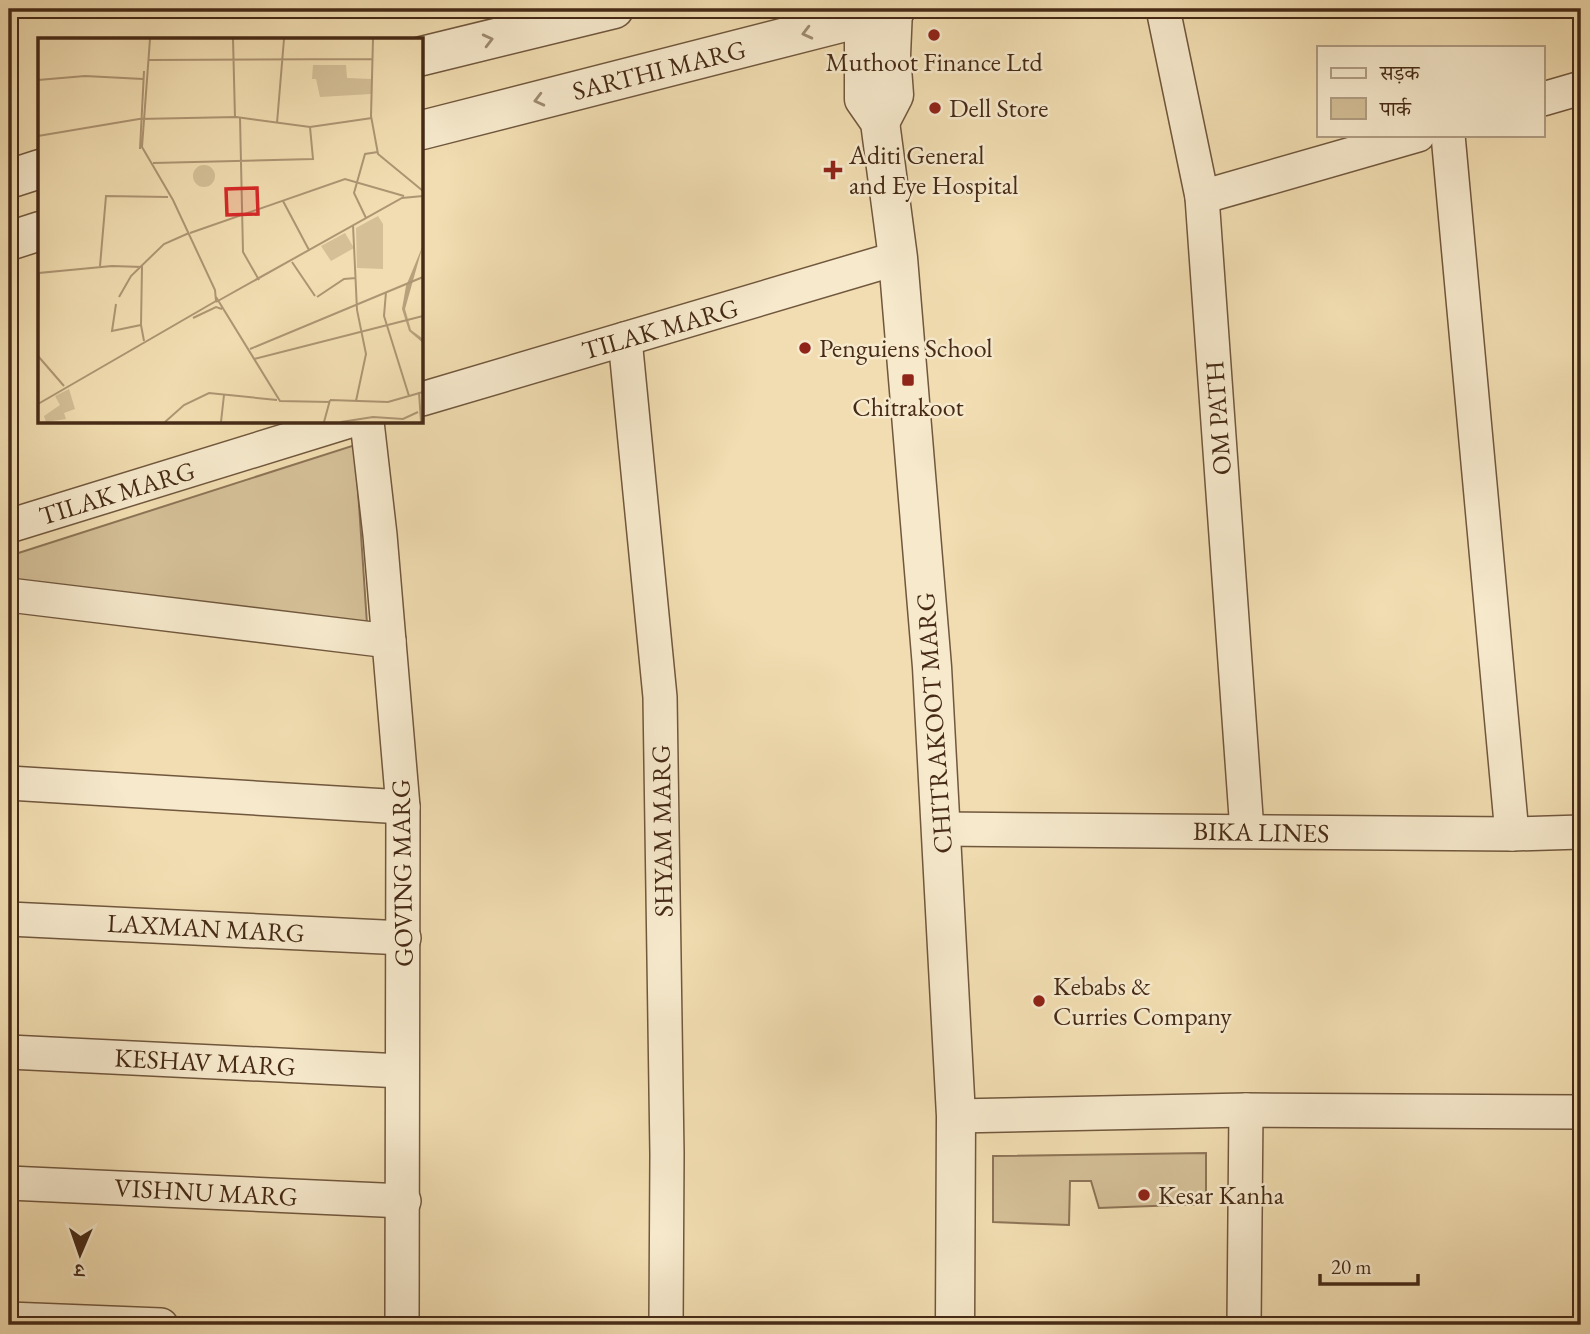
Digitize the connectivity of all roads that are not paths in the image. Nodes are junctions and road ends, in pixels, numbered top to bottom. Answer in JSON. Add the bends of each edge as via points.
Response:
{"nodes":[{"id":1,"x":614,"y":9,"type":"edge"},
{"id":2,"x":1163,"y":9,"type":"edge"},
{"id":3,"x":882,"y":11,"type":"edge"},
{"id":4,"x":424,"y":56,"type":"edge"},
{"id":5,"x":1581,"y":88,"type":"edge"},
{"id":6,"x":1544,"y":99,"type":"edge"},
{"id":7,"x":424,"y":129,"type":"edge"},
{"id":8,"x":1415,"y":136,"type":"edge"},
{"id":9,"x":1448,"y":136,"type":"edge"},
{"id":10,"x":38,"y":170,"type":"edge"},
{"id":11,"x":9,"y":179,"type":"edge"},
{"id":12,"x":1202,"y":197,"type":"junction"},
{"id":13,"x":38,"y":233,"type":"edge"},
{"id":14,"x":9,"y":241,"type":"edge"},
{"id":15,"x":898,"y":258,"type":"junction"},
{"id":16,"x":625,"y":339,"type":"junction"},
{"id":17,"x":424,"y":398,"type":"edge"},
{"id":18,"x":340,"y":424,"type":"edge"},
{"id":19,"x":367,"y":424,"type":"edge"},
{"id":20,"x":9,"y":526,"type":"edge"},
{"id":21,"x":9,"y":595,"type":"edge"},
{"id":22,"x":389,"y":641,"type":"junction"},
{"id":23,"x":9,"y":783,"type":"edge"},
{"id":24,"x":403,"y":807,"type":"junction"},
{"id":25,"x":941,"y":829,"type":"junction"},
{"id":26,"x":1247,"y":831,"type":"junction"},
{"id":27,"x":1581,"y":832,"type":"edge"},
{"id":28,"x":1512,"y":834,"type":"junction"},
{"id":29,"x":9,"y":919,"type":"edge"},
{"id":30,"x":404,"y":938,"type":"junction"},
{"id":31,"x":9,"y":1052,"type":"edge"},
{"id":32,"x":402,"y":1071,"type":"junction"},
{"id":33,"x":1246,"y":1110,"type":"junction"},
{"id":34,"x":1581,"y":1112,"type":"edge"},
{"id":35,"x":956,"y":1116,"type":"junction"},
{"id":36,"x":9,"y":1183,"type":"edge"},
{"id":37,"x":404,"y":1201,"type":"junction"},
{"id":38,"x":9,"y":1319,"type":"edge"},
{"id":39,"x":160,"y":1325,"type":"edge"},
{"id":40,"x":402,"y":1325,"type":"edge"},
{"id":41,"x":666,"y":1325,"type":"edge"},
{"id":42,"x":955,"y":1325,"type":"edge"},
{"id":43,"x":1244,"y":1325,"type":"edge"}],
"edges":[{"from":4,"to":1,"type":"street","one_way":true},
{"from":2,"to":12,"type":"street","name":"OM PATH"},
{"from":3,"to":7,"type":"street","name":"SARTHI MARG","one_way":true},
{"from":3,"to":15,"type":"street","name":"CHITRAKOOT MARG","via":[[864,99],[880,122]]},
{"from":5,"to":6,"type":"street"},
{"from":8,"to":12,"type":"street"},
{"from":9,"to":28,"type":"street"},
{"from":10,"to":11,"type":"street"},
{"from":12,"to":26,"type":"street","name":"OM PATH"},
{"from":13,"to":14,"type":"street"},
{"from":15,"to":16,"type":"street","name":"TILAK MARG"},
{"from":15,"to":25,"type":"street","name":"CHITRAKOOT MARG"},
{"from":16,"to":17,"type":"street","name":"TILAK MARG"},
{"from":16,"to":41,"type":"street","name":"SHYAM MARG","via":[[660,697]]},
{"from":18,"to":20,"type":"street","name":"TILAK MARG"},
{"from":19,"to":22,"type":"street","name":"GOVING MARG"},
{"from":21,"to":22,"type":"street"},
{"from":22,"to":24,"type":"street","name":"GOVING MARG"},
{"from":23,"to":24,"type":"street"},
{"from":24,"to":30,"type":"street","name":"GOVING MARG"},
{"from":25,"to":26,"type":"street","name":"BIKA LINES"},
{"from":25,"to":35,"type":"street","name":"CHITRAKOOT MARG"},
{"from":26,"to":28,"type":"street","name":"BIKA LINES"},
{"from":27,"to":28,"type":"street","name":"BIKA LINES"},
{"from":29,"to":30,"type":"street","name":"LAXMAN MARG"},
{"from":30,"to":32,"type":"street","name":"GOVING MARG"},
{"from":31,"to":32,"type":"street","name":"KESHAV MARG"},
{"from":32,"to":37,"type":"street","name":"GOVING MARG"},
{"from":33,"to":34,"type":"street"},
{"from":33,"to":35,"type":"street"},
{"from":33,"to":43,"type":"street"},
{"from":35,"to":42,"type":"street","name":"CHITRAKOOT MARG"},
{"from":36,"to":37,"type":"street","name":"VISHNU MARG"},
{"from":37,"to":40,"type":"street","name":"GOVING MARG"},
{"from":38,"to":39,"type":"street"}]}
